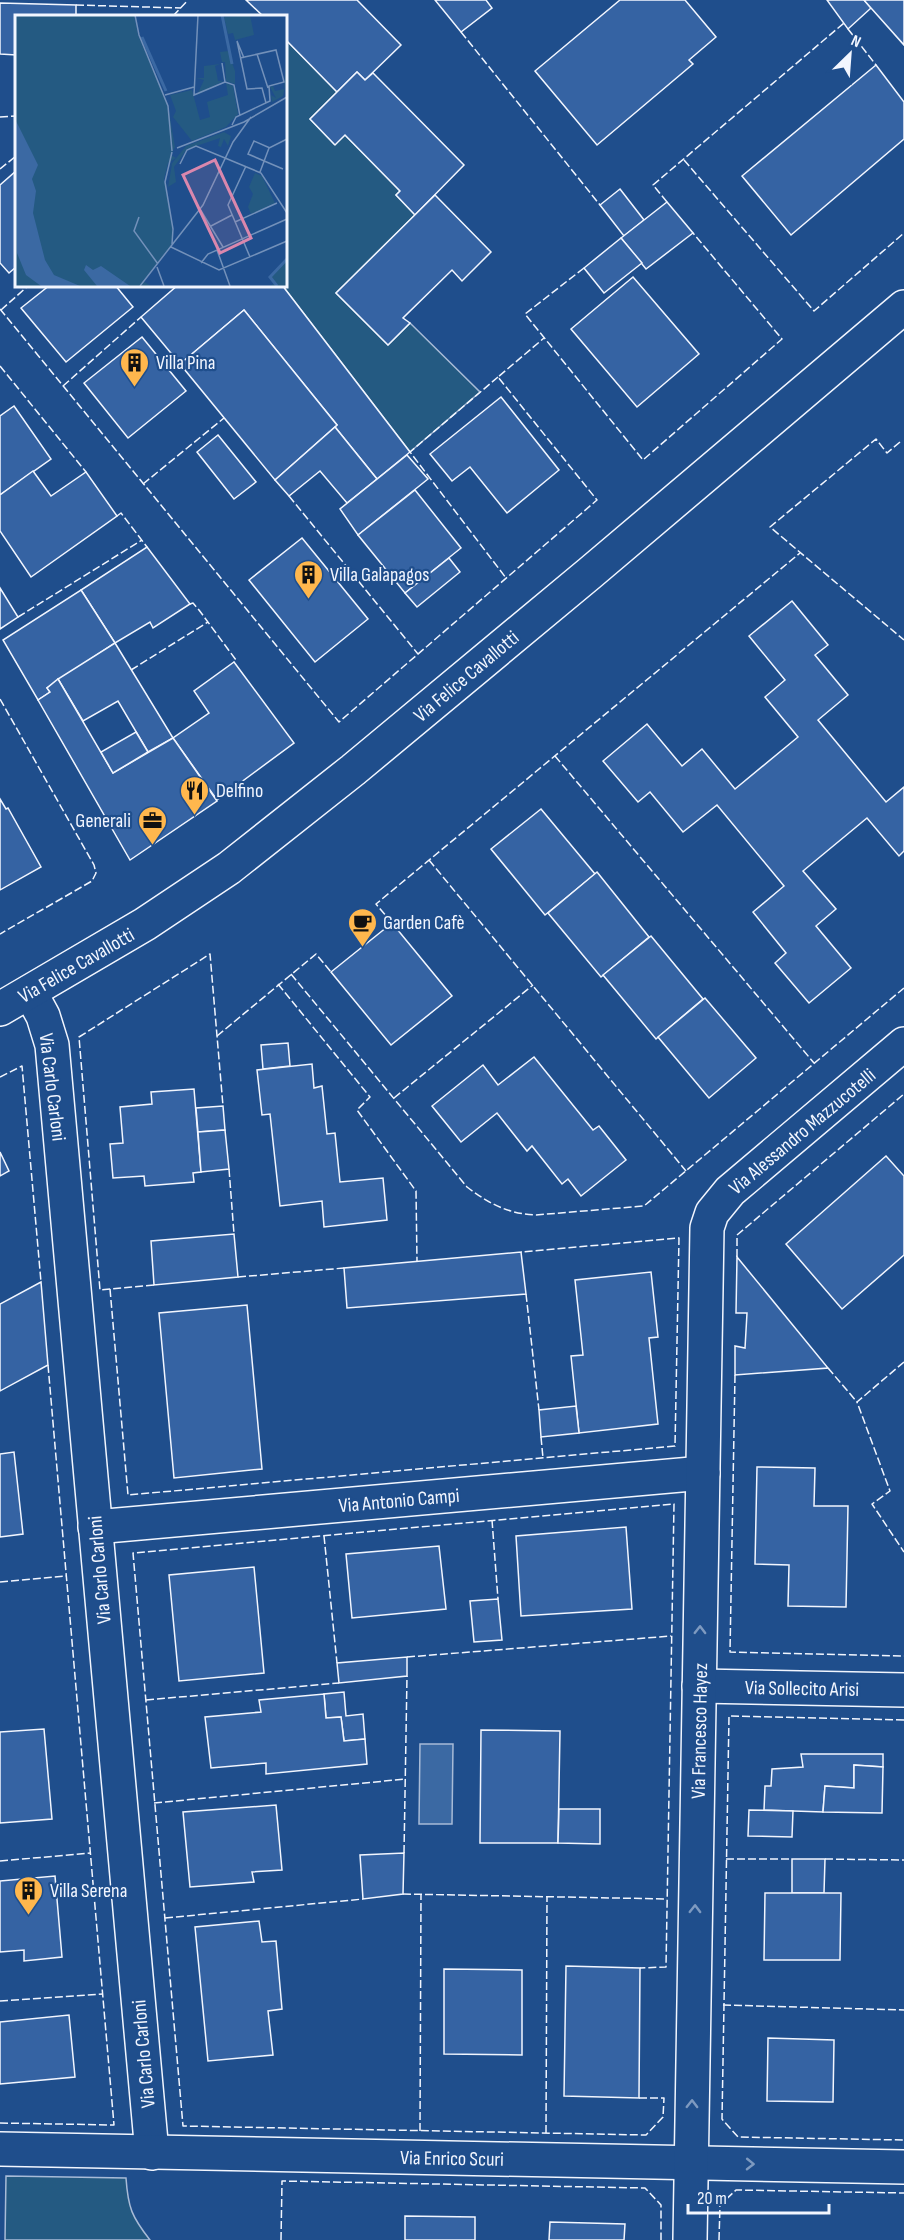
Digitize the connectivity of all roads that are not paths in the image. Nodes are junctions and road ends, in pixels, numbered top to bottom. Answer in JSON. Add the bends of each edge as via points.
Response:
{"nodes":[{"id":1,"x":904,"y":307,"type":"edge"},
{"id":2,"x":30,"y":992,"type":"junction"},
{"id":3,"x":0,"y":1009,"type":"edge"},
{"id":4,"x":904,"y":1044,"type":"edge"},
{"id":5,"x":709,"y":1223,"type":"joint"},
{"id":6,"x":703,"y":1473,"type":"junction"},
{"id":7,"x":96,"y":1527,"type":"junction"},
{"id":8,"x":699,"y":1686,"type":"junction"},
{"id":9,"x":904,"y":1690,"type":"edge"},
{"id":10,"x":0,"y":2149,"type":"edge"},
{"id":11,"x":152,"y":2153,"type":"junction"},
{"id":12,"x":691,"y":2163,"type":"junction"},
{"id":13,"x":904,"y":2167,"type":"edge"},
{"id":14,"x":690,"y":2240,"type":"edge"}],
"edges":[{"from":1,"to":2,"type":"street","name":"Via Felice Cavallotti","via":[[353,770],[229,868],[145,924]]},
{"from":2,"to":3,"type":"street","name":"Via Felice Cavallotti"},
{"from":2,"to":7,"type":"street","name":"Via Carlo Carloni","via":[[52,1045]]},
{"from":4,"to":5,"type":"street","name":"Via Alessandro Mazzucotelli","via":[[730,1191]]},
{"from":5,"to":6,"type":"street","name":"Via Francesco Hayez","via":[[705,1242]]},
{"from":6,"to":7,"type":"street","name":"Via Antonio Campi"},
{"from":8,"to":6,"type":"street","name":"Via Francesco Hayez","one_way":true},
{"from":7,"to":11,"type":"street","name":"Via Carlo Carloni"},
{"from":8,"to":9,"type":"street","name":"Via Sollecito Arisi"},
{"from":12,"to":8,"type":"street","name":"Via Francesco Hayez","one_way":true},
{"from":10,"to":11,"type":"street","name":"Via Enrico Scuri"},
{"from":11,"to":12,"type":"street","name":"Via Enrico Scuri"},
{"from":12,"to":13,"type":"street","name":"Via Enrico Scuri","one_way":true},
{"from":12,"to":14,"type":"street","name":"Via Francesco Hayez"}]}
